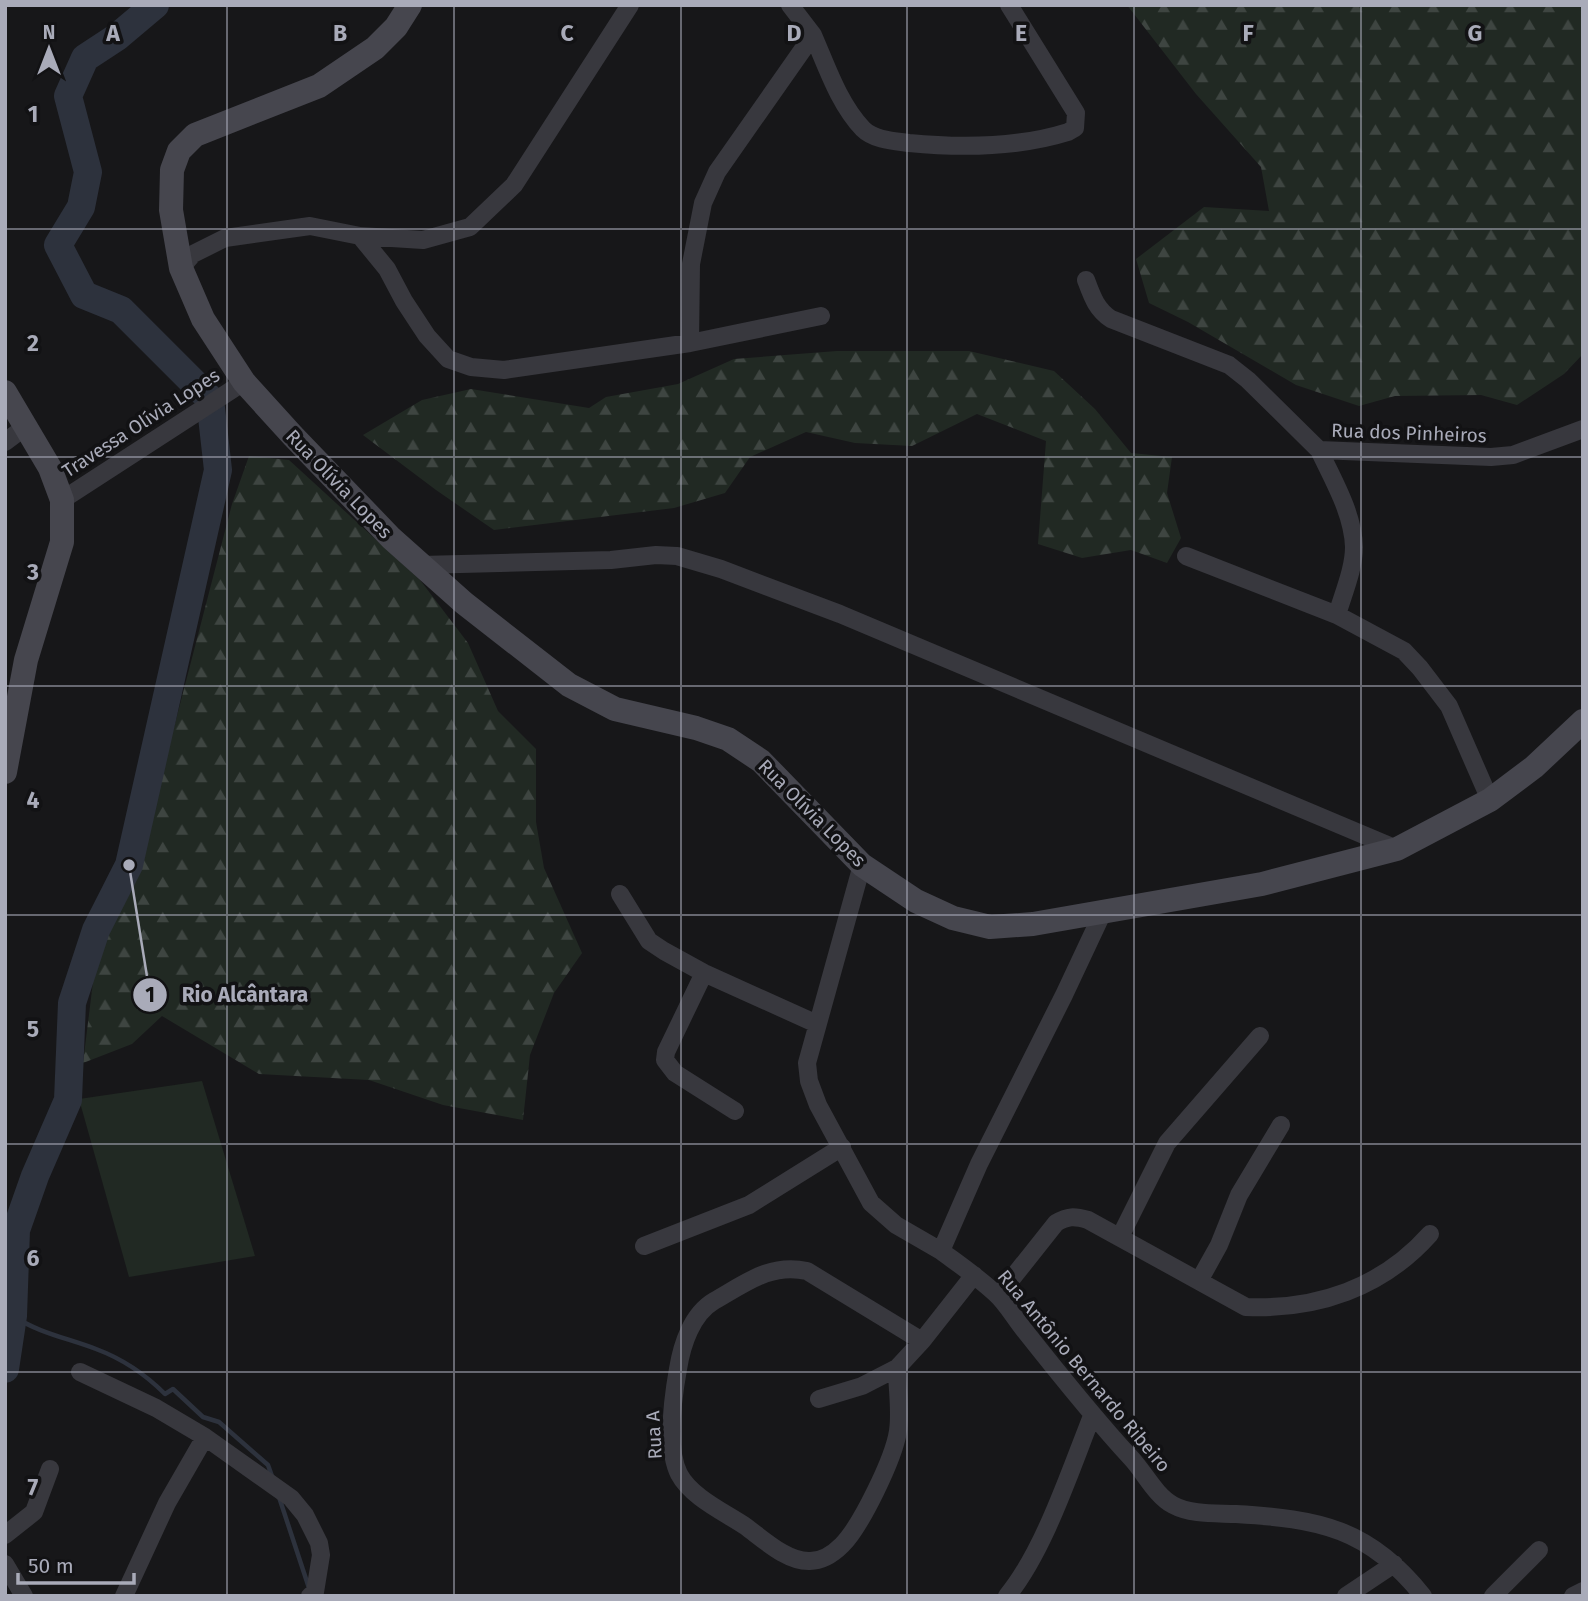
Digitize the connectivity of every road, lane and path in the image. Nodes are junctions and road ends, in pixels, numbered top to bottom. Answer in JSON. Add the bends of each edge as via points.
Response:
{"nodes":[{"id":1,"x":410,"y":5,"type":"edge"},
{"id":2,"x":630,"y":5,"type":"edge"},
{"id":3,"x":790,"y":5,"type":"edge"},
{"id":4,"x":1009,"y":5,"type":"edge"},
{"id":5,"x":813,"y":35,"type":"junction"},
{"id":6,"x":360,"y":236,"type":"junction"},
{"id":7,"x":180,"y":268,"type":"junction"},
{"id":8,"x":1086,"y":280,"type":"dead end"},
{"id":9,"x":821,"y":316,"type":"dead end"},
{"id":10,"x":690,"y":343,"type":"junction"},
{"id":11,"x":235,"y":387,"type":"junction"},
{"id":12,"x":5,"y":393,"type":"edge"},
{"id":13,"x":26,"y":427,"type":"junction"},
{"id":14,"x":1583,"y":429,"type":"edge"},
{"id":15,"x":5,"y":442,"type":"edge"},
{"id":16,"x":1319,"y":450,"type":"junction"},
{"id":17,"x":62,"y":500,"type":"junction"},
{"id":18,"x":1186,"y":556,"type":"dead end"},
{"id":19,"x":421,"y":565,"type":"junction"},
{"id":20,"x":1337,"y":615,"type":"junction"},
{"id":21,"x":1583,"y":721,"type":"edge"},
{"id":22,"x":6,"y":764,"type":"edge"},
{"id":23,"x":1490,"y":800,"type":"junction"},
{"id":24,"x":1397,"y":849,"type":"junction"},
{"id":25,"x":862,"y":865,"type":"junction"},
{"id":26,"x":620,"y":894,"type":"dead end"},
{"id":27,"x":1103,"y":912,"type":"junction"},
{"id":28,"x":704,"y":972,"type":"junction"},
{"id":29,"x":817,"y":1024,"type":"junction"},
{"id":30,"x":1260,"y":1035,"type":"dead end"},
{"id":31,"x":736,"y":1111,"type":"dead end"},
{"id":32,"x":1281,"y":1125,"type":"dead end"},
{"id":33,"x":842,"y":1147,"type":"junction"},
{"id":34,"x":1430,"y":1234,"type":"dead end"},
{"id":35,"x":1120,"y":1237,"type":"junction"},
{"id":36,"x":644,"y":1246,"type":"dead end"},
{"id":37,"x":941,"y":1251,"type":"junction"},
{"id":38,"x":974,"y":1275,"type":"junction"},
{"id":39,"x":1199,"y":1281,"type":"junction"},
{"id":40,"x":998,"y":1296,"type":"junction"},
{"id":41,"x":922,"y":1341,"type":"junction"},
{"id":42,"x":897,"y":1368,"type":"junction"},
{"id":43,"x":80,"y":1372,"type":"dead end"},
{"id":44,"x":819,"y":1399,"type":"dead end"},
{"id":45,"x":1092,"y":1416,"type":"junction"},
{"id":46,"x":205,"y":1437,"type":"junction"},
{"id":47,"x":50,"y":1469,"type":"dead end"},
{"id":48,"x":5,"y":1535,"type":"edge"},
{"id":49,"x":1539,"y":1550,"type":"dead end"},
{"id":50,"x":5,"y":1564,"type":"edge"},
{"id":51,"x":1394,"y":1564,"type":"junction"},
{"id":52,"x":1583,"y":1591,"type":"edge"},
{"id":53,"x":316,"y":1594,"type":"edge"},
{"id":54,"x":24,"y":1596,"type":"edge"},
{"id":55,"x":124,"y":1596,"type":"edge"},
{"id":56,"x":1007,"y":1596,"type":"edge"},
{"id":57,"x":1346,"y":1596,"type":"edge"},
{"id":58,"x":1423,"y":1596,"type":"edge"},
{"id":59,"x":1493,"y":1596,"type":"edge"},
{"id":60,"x":1573,"y":1596,"type":"edge"}],
"edges":[{"from":1,"to":7,"type":"street","name":"Rua Olívia Lopes","via":[[375,48],[319,86],[195,135],[179,151],[171,210]]},
{"from":2,"to":6,"type":"street","via":[[514,186],[470,227],[423,240]]},
{"from":3,"to":5,"type":"street"},
{"from":4,"to":5,"type":"street","via":[[1076,113],[1075,128],[1068,132],[1018,143],[955,148],[886,140],[865,132],[851,113]]},
{"from":5,"to":10,"type":"street","via":[[716,173],[703,203],[691,264]]},
{"from":6,"to":7,"type":"street","via":[[310,226],[225,238],[193,254]]},
{"from":6,"to":10,"type":"street","via":[[387,269],[427,336],[448,359],[471,367],[504,370]]},
{"from":7,"to":11,"type":"street","name":"Rua Olívia Lopes"},
{"from":8,"to":16,"type":"street","name":"Rua dos Pinheiros","via":[[1101,313],[1229,365]]},
{"from":9,"to":10,"type":"street"},
{"from":11,"to":17,"type":"street","name":"Travessa Olívia Lopes"},
{"from":11,"to":19,"type":"street","name":"Rua Olívia Lopes"},
{"from":12,"to":13,"type":"street"},
{"from":13,"to":15,"type":"street"},
{"from":13,"to":17,"type":"street"},
{"from":14,"to":16,"type":"street","name":"Rua dos Pinheiros","via":[[1502,456]]},
{"from":16,"to":20,"type":"street","via":[[1346,511],[1354,547]]},
{"from":17,"to":22,"type":"street","via":[[62,542],[26,660]]},
{"from":18,"to":20,"type":"street"},
{"from":19,"to":24,"type":"street","via":[[677,556],[840,614]]},
{"from":19,"to":25,"type":"street","name":"Rua Olívia Lopes","via":[[569,685],[615,709],[728,739],[761,761]]},
{"from":20,"to":23,"type":"street","via":[[1404,651],[1420,667],[1449,706]]},
{"from":21,"to":23,"type":"street","name":"Rua Olívia Lopes"},
{"from":23,"to":24,"type":"street","name":"Rua Olívia Lopes"},
{"from":24,"to":27,"type":"street","name":"Rua Olívia Lopes","via":[[1262,884]]},
{"from":25,"to":27,"type":"street","name":"Rua Olívia Lopes","via":[[916,901],[953,918],[990,927]]},
{"from":25,"to":29,"type":"street","name":"Rua Antônio Bernardo Ribeiro"},
{"from":26,"to":28,"type":"street","via":[[649,941]]},
{"from":27,"to":37,"type":"street"},
{"from":28,"to":29,"type":"street"},
{"from":28,"to":31,"type":"street","via":[[664,1060],[675,1073]]},
{"from":29,"to":33,"type":"street","name":"Rua Antônio Bernardo Ribeiro","via":[[807,1063],[809,1082]]},
{"from":30,"to":35,"type":"street","via":[[1167,1143]]},
{"from":32,"to":39,"type":"street","via":[[1239,1195]]},
{"from":33,"to":36,"type":"street","via":[[749,1205]]},
{"from":33,"to":37,"type":"street","name":"Rua Antônio Bernardo Ribeiro","via":[[871,1203],[896,1225]]},
{"from":34,"to":39,"type":"street","via":[[1392,1270],[1312,1303],[1246,1307]]},
{"from":35,"to":39,"type":"street"},
{"from":35,"to":40,"type":"street","via":[[1088,1220],[1067,1217],[1056,1223]]},
{"from":37,"to":38,"type":"street","name":"Rua Antônio Bernardo Ribeiro"},
{"from":38,"to":40,"type":"street","name":"Rua Antônio Bernardo Ribeiro"},
{"from":38,"to":41,"type":"street"},
{"from":40,"to":45,"type":"street","name":"Rua Antônio Bernardo Ribeiro"},
{"from":41,"to":42,"type":"street"},
{"from":41,"to":42,"type":"street","name":"Rua A","via":[[807,1271],[789,1267],[762,1274],[705,1306],[689,1330],[673,1396],[674,1458],[680,1476],[695,1492],[788,1555],[807,1562],[823,1560],[843,1544],[878,1488],[898,1432]]},
{"from":42,"to":44,"type":"street","via":[[862,1386]]},
{"from":43,"to":46,"type":"street"},
{"from":45,"to":51,"type":"street","name":"Rua Antônio Bernardo Ribeiro","via":[[1175,1507],[1310,1521],[1348,1533]]},
{"from":45,"to":56,"type":"street","via":[[1053,1512],[1020,1580]]},
{"from":46,"to":53,"type":"street","via":[[291,1498],[305,1515],[321,1555]]},
{"from":46,"to":55,"type":"street","via":[[167,1503]]},
{"from":47,"to":48,"type":"street","via":[[33,1512]]},
{"from":49,"to":59,"type":"street"},
{"from":50,"to":54,"type":"street"},
{"from":51,"to":57,"type":"street"},
{"from":51,"to":58,"type":"street","name":"Rua Antônio Bernardo Ribeiro"},
{"from":52,"to":60,"type":"street"}]}
